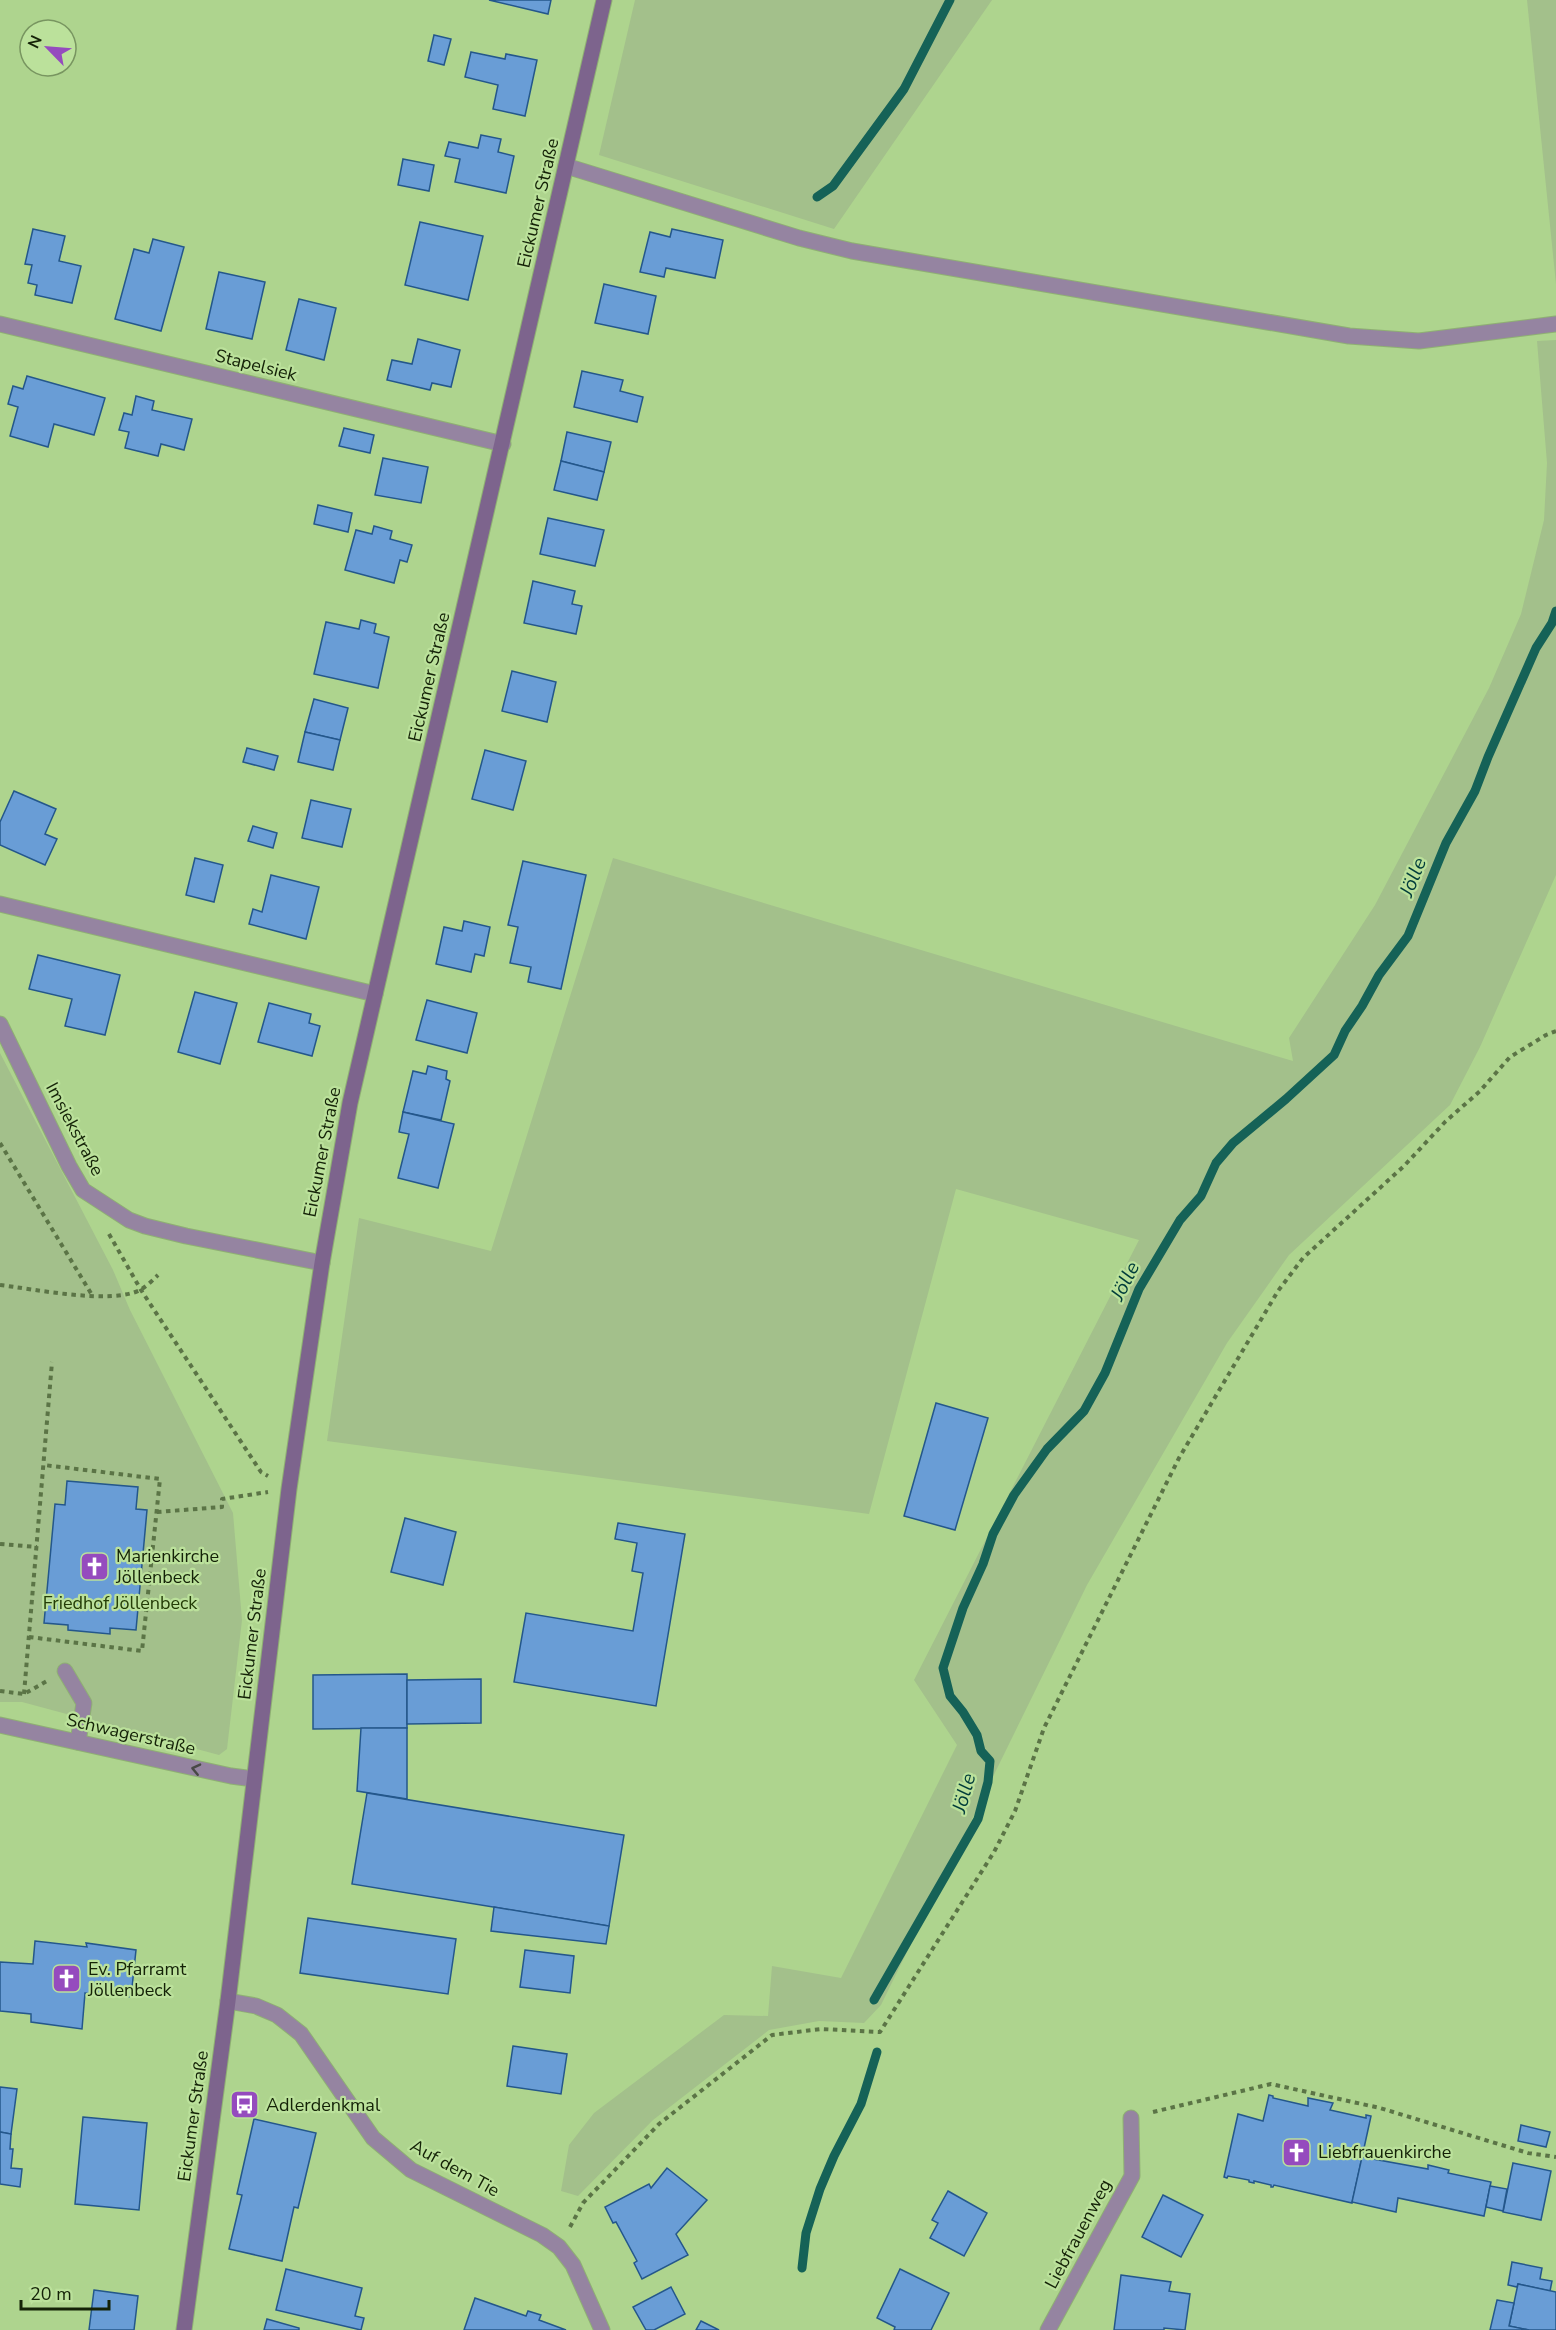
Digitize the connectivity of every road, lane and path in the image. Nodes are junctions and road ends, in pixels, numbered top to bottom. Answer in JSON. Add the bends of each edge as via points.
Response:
{"nodes":[{"id":1,"x":604,"y":0,"type":"edge"},
{"id":2,"x":566,"y":166,"type":"junction"},
{"id":3,"x":0,"y":324,"type":"edge"},
{"id":4,"x":1556,"y":324,"type":"edge"},
{"id":5,"x":503,"y":444,"type":"junction"},
{"id":6,"x":0,"y":904,"type":"edge"},
{"id":7,"x":375,"y":994,"type":"junction"},
{"id":8,"x":0,"y":1024,"type":"edge"},
{"id":9,"x":1556,"y":1032,"type":"edge"},
{"id":10,"x":0,"y":1143,"type":"edge"},
{"id":11,"x":106,"y":1230,"type":"dead end"},
{"id":12,"x":321,"y":1263,"type":"junction"},
{"id":13,"x":158,"y":1275,"type":"dead end"},
{"id":14,"x":0,"y":1285,"type":"edge"},
{"id":15,"x":141,"y":1290,"type":"junction"},
{"id":16,"x":92,"y":1296,"type":"junction"},
{"id":17,"x":52,"y":1362,"type":"dead end"},
{"id":18,"x":44,"y":1465,"type":"junction"},
{"id":19,"x":289,"y":1489,"type":"junction"},
{"id":20,"x":157,"y":1512,"type":"junction"},
{"id":21,"x":0,"y":1544,"type":"edge"},
{"id":22,"x":36,"y":1547,"type":"junction"},
{"id":23,"x":29,"y":1637,"type":"junction"},
{"id":24,"x":65,"y":1671,"type":"dead end"},
{"id":25,"x":0,"y":1691,"type":"edge"},
{"id":26,"x":0,"y":1725,"type":"edge"},
{"id":27,"x":78,"y":1742,"type":"junction"},
{"id":28,"x":254,"y":1779,"type":"junction"},
{"id":29,"x":228,"y":2001,"type":"junction"},
{"id":30,"x":1131,"y":2118,"type":"joint"},
{"id":31,"x":1556,"y":2157,"type":"edge"},
{"id":32,"x":560,"y":2247,"type":"junction"},
{"id":33,"x":184,"y":2330,"type":"edge"},
{"id":34,"x":602,"y":2330,"type":"edge"},
{"id":35,"x":1048,"y":2330,"type":"edge"}],
"edges":[{"from":1,"to":2,"type":"main road","name":"Eickumer Straße"},
{"from":2,"to":4,"type":"street","via":[[852,251],[1349,336],[1419,341]]},
{"from":2,"to":5,"type":"main road","name":"Eickumer Straße"},
{"from":3,"to":5,"type":"street","name":"Stapelsiek"},
{"from":5,"to":7,"type":"main road","name":"Eickumer Straße"},
{"from":6,"to":7,"type":"street"},
{"from":7,"to":12,"type":"main road","name":"Eickumer Straße","via":[[350,1103]]},
{"from":8,"to":12,"type":"street","name":"Imsiekstraße","via":[[83,1190],[145,1226]]},
{"from":9,"to":32,"type":"path","via":[[1510,1057],[1404,1166],[1303,1258],[1278,1291],[1179,1458],[1044,1728],[1015,1810],[994,1852],[880,2032],[821,2029],[772,2035],[659,2124],[583,2203]]},
{"from":10,"to":16,"type":"path"},
{"from":11,"to":15,"type":"path"},
{"from":12,"to":19,"type":"main road","name":"Eickumer Straße"},
{"from":13,"to":15,"type":"path"},
{"from":14,"to":16,"type":"path"},
{"from":15,"to":16,"type":"path","via":[[122,1296]]},
{"from":15,"to":19,"type":"path","via":[[261,1472]]},
{"from":17,"to":18,"type":"path"},
{"from":18,"to":20,"type":"path","via":[[160,1479]]},
{"from":18,"to":22,"type":"path"},
{"from":19,"to":20,"type":"path","via":[[222,1499],[222,1507]]},
{"from":19,"to":28,"type":"main road","name":"Eickumer Straße"},
{"from":20,"to":23,"type":"path","via":[[142,1650]]},
{"from":21,"to":22,"type":"path"},
{"from":22,"to":23,"type":"path"},
{"from":23,"to":25,"type":"path","via":[[24,1694]]},
{"from":24,"to":27,"type":"street","via":[[84,1703]]},
{"from":26,"to":27,"type":"street","name":"Schwagerstraße"},
{"from":28,"to":27,"type":"street","name":"Schwagerstraße","one_way":true},
{"from":28,"to":29,"type":"main road","name":"Eickumer Straße"},
{"from":29,"to":32,"type":"street","name":"Auf dem Tie","via":[[277,2015],[302,2034],[373,2138],[411,2170]]},
{"from":29,"to":33,"type":"main road","name":"Eickumer Straße"},
{"from":30,"to":31,"type":"path","via":[[1271,2084],[1380,2108],[1528,2153]]},
{"from":30,"to":35,"type":"street","name":"Liebfrauenweg","via":[[1132,2176]]},
{"from":32,"to":34,"type":"street","name":"Auf dem Tie","via":[[573,2265]]}]}
